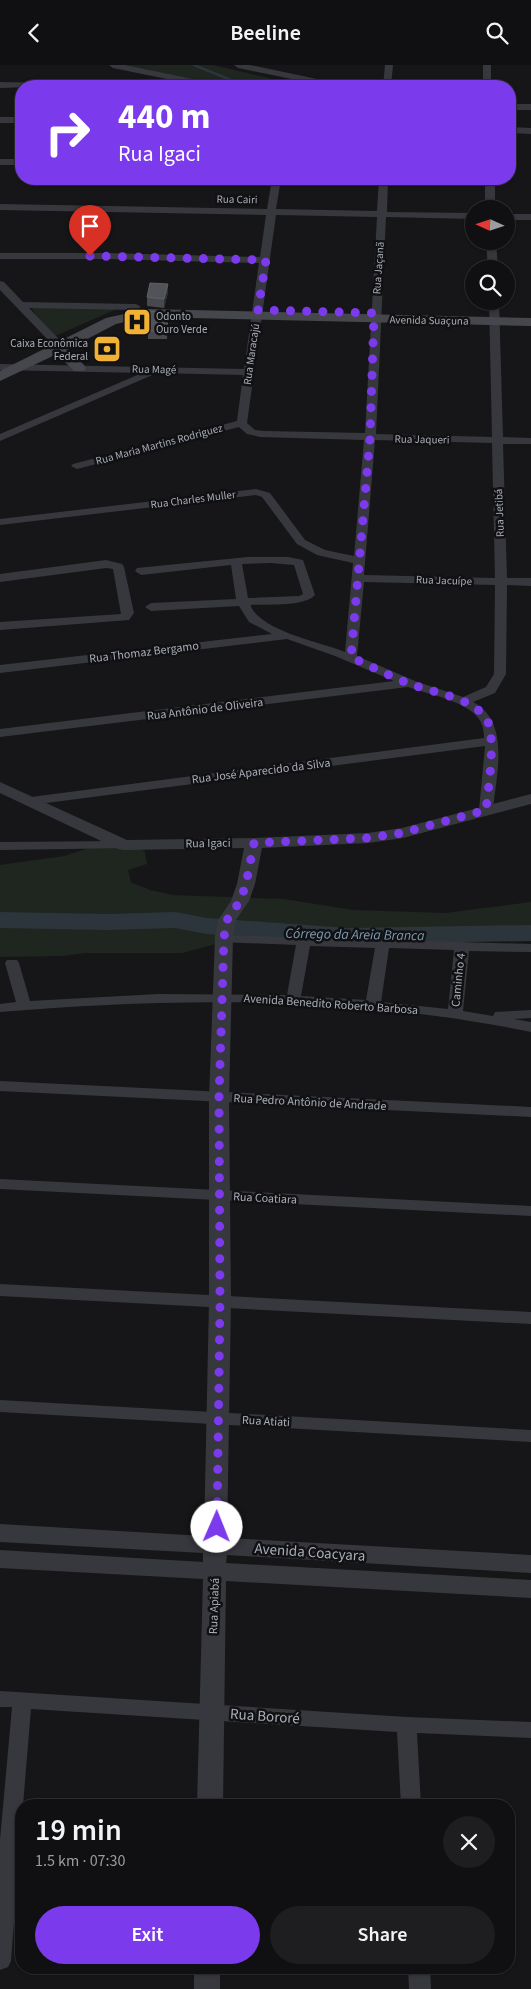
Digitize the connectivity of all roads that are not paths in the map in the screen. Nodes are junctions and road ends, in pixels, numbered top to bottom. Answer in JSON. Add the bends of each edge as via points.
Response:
{"nodes":[{"id":1,"x":113,"y":65,"type":"edge"},
{"id":2,"x":238,"y":65,"type":"edge"},
{"id":3,"x":292,"y":65,"type":"edge"},
{"id":4,"x":389,"y":65,"type":"edge"},
{"id":5,"x":487,"y":65,"type":"edge"},
{"id":6,"x":289,"y":76,"type":"junction"},
{"id":7,"x":184,"y":80,"type":"edge"},
{"id":8,"x":308,"y":80,"type":"edge"},
{"id":9,"x":388,"y":80,"type":"edge"},
{"id":10,"x":487,"y":80,"type":"edge"},
{"id":11,"x":0,"y":85,"type":"edge"},
{"id":12,"x":15,"y":85,"type":"edge"},
{"id":13,"x":516,"y":107,"type":"edge"},
{"id":14,"x":531,"y":107,"type":"edge"},
{"id":15,"x":0,"y":119,"type":"edge"},
{"id":16,"x":15,"y":120,"type":"edge"},
{"id":17,"x":516,"y":130,"type":"edge"},
{"id":18,"x":531,"y":131,"type":"edge"},
{"id":19,"x":0,"y":162,"type":"edge"},
{"id":20,"x":15,"y":162,"type":"edge"},
{"id":21,"x":275,"y":185,"type":"edge"},
{"id":22,"x":383,"y":185,"type":"edge"},
{"id":23,"x":490,"y":185,"type":"edge"},
{"id":24,"x":490,"y":200,"type":"edge"},
{"id":25,"x":0,"y":207,"type":"edge"},
{"id":26,"x":272,"y":213,"type":"junction"},
{"id":27,"x":381,"y":214,"type":"junction"},
{"id":28,"x":465,"y":216,"type":"edge"},
{"id":29,"x":515,"y":217,"type":"edge"},
{"id":30,"x":531,"y":217,"type":"edge"},
{"id":31,"x":0,"y":256,"type":"edge"},
{"id":32,"x":266,"y":260,"type":"junction"},
{"id":33,"x":0,"y":284,"type":"edge"},
{"id":34,"x":20,"y":305,"type":"junction"},
{"id":35,"x":141,"y":310,"type":"junction"},
{"id":36,"x":257,"y":313,"type":"junction"},
{"id":37,"x":494,"y":313,"type":"edge"},
{"id":38,"x":374,"y":316,"type":"junction"},
{"id":39,"x":531,"y":316,"type":"edge"},
{"id":40,"x":531,"y":322,"type":"edge"},
{"id":41,"x":57,"y":344,"type":"junction"},
{"id":42,"x":20,"y":368,"type":"junction"},
{"id":43,"x":79,"y":368,"type":"junction"},
{"id":44,"x":159,"y":369,"type":"junction"},
{"id":45,"x":1,"y":370,"type":"edge"},
{"id":46,"x":248,"y":372,"type":"junction"},
{"id":47,"x":242,"y":423,"type":"junction"},
{"id":48,"x":0,"y":438,"type":"edge"},
{"id":49,"x":370,"y":438,"type":"junction"},
{"id":50,"x":497,"y":440,"type":"junction"},
{"id":51,"x":531,"y":441,"type":"edge"},
{"id":52,"x":77,"y":466,"type":"dead end"},
{"id":53,"x":0,"y":522,"type":"edge"},
{"id":54,"x":358,"y":560,"type":"junction"},
{"id":55,"x":236,"y":561,"type":"junction"},
{"id":56,"x":141,"y":571,"type":"dead end"},
{"id":57,"x":0,"y":578,"type":"edge"},
{"id":58,"x":358,"y":578,"type":"junction"},
{"id":59,"x":501,"y":582,"type":"junction"},
{"id":60,"x":531,"y":582,"type":"edge"},
{"id":61,"x":244,"y":603,"type":"junction"},
{"id":62,"x":151,"y":607,"type":"dead end"},
{"id":63,"x":0,"y":626,"type":"edge"},
{"id":64,"x":288,"y":635,"type":"junction"},
{"id":65,"x":351,"y":657,"type":"junction"},
{"id":66,"x":0,"y":669,"type":"edge"},
{"id":67,"x":410,"y":683,"type":"junction"},
{"id":68,"x":462,"y":701,"type":"junction"},
{"id":69,"x":0,"y":733,"type":"edge"},
{"id":70,"x":492,"y":741,"type":"junction"},
{"id":71,"x":0,"y":787,"type":"edge"},
{"id":72,"x":531,"y":799,"type":"edge"},
{"id":73,"x":31,"y":801,"type":"junction"},
{"id":74,"x":486,"y":810,"type":"junction"},
{"id":75,"x":254,"y":843,"type":"junction"},
{"id":76,"x":124,"y":845,"type":"junction"},
{"id":77,"x":0,"y":846,"type":"edge"},
{"id":78,"x":225,"y":932,"type":"junction"},
{"id":79,"x":304,"y":942,"type":"junction"},
{"id":80,"x":383,"y":943,"type":"junction"},
{"id":81,"x":462,"y":945,"type":"junction"},
{"id":82,"x":531,"y":948,"type":"edge"},
{"id":83,"x":12,"y":963,"type":"dead end"},
{"id":84,"x":221,"y":996,"type":"junction"},
{"id":85,"x":293,"y":1000,"type":"junction"},
{"id":86,"x":24,"y":1005,"type":"junction"},
{"id":87,"x":372,"y":1005,"type":"junction"},
{"id":88,"x":0,"y":1008,"type":"edge"},
{"id":89,"x":531,"y":1014,"type":"edge"},
{"id":90,"x":455,"y":1015,"type":"junction"},
{"id":91,"x":482,"y":1018,"type":"junction"},
{"id":92,"x":531,"y":1027,"type":"edge"},
{"id":93,"x":0,"y":1086,"type":"edge"},
{"id":94,"x":219,"y":1098,"type":"junction"},
{"id":95,"x":531,"y":1112,"type":"edge"},
{"id":96,"x":0,"y":1184,"type":"edge"},
{"id":97,"x":220,"y":1196,"type":"junction"},
{"id":98,"x":531,"y":1211,"type":"edge"},
{"id":99,"x":0,"y":1289,"type":"edge"},
{"id":100,"x":220,"y":1301,"type":"junction"},
{"id":101,"x":531,"y":1318,"type":"edge"},
{"id":102,"x":0,"y":1406,"type":"edge"},
{"id":103,"x":218,"y":1418,"type":"junction"},
{"id":104,"x":531,"y":1436,"type":"edge"},
{"id":105,"x":0,"y":1533,"type":"edge"},
{"id":106,"x":216,"y":1545,"type":"junction"},
{"id":107,"x":0,"y":1559,"type":"edge"},
{"id":108,"x":531,"y":1564,"type":"edge"},
{"id":109,"x":215,"y":1571,"type":"junction"},
{"id":110,"x":531,"y":1589,"type":"edge"},
{"id":111,"x":0,"y":1699,"type":"edge"},
{"id":112,"x":22,"y":1701,"type":"junction"},
{"id":113,"x":211,"y":1713,"type":"junction"},
{"id":114,"x":407,"y":1725,"type":"junction"},
{"id":115,"x":531,"y":1730,"type":"edge"},
{"id":116,"x":210,"y":1799,"type":"edge"},
{"id":117,"x":411,"y":1799,"type":"edge"},
{"id":118,"x":0,"y":1961,"type":"edge"},
{"id":119,"x":207,"y":1974,"type":"edge"},
{"id":120,"x":419,"y":1974,"type":"edge"},
{"id":121,"x":207,"y":1989,"type":"edge"},
{"id":122,"x":420,"y":1989,"type":"edge"}],
"edges":[{"from":1,"to":7,"type":"street"},
{"from":2,"to":6,"type":"street"},
{"from":3,"to":6,"type":"street"},
{"from":4,"to":9,"type":"street"},
{"from":5,"to":10,"type":"street"},
{"from":6,"to":8,"type":"street"},
{"from":11,"to":12,"type":"street"},
{"from":13,"to":14,"type":"street"},
{"from":15,"to":16,"type":"street"},
{"from":17,"to":18,"type":"street"},
{"from":19,"to":20,"type":"street"},
{"from":21,"to":26,"type":"street","name":"Rua Maracajú"},
{"from":22,"to":27,"type":"street","name":"Rua Jaçanã"},
{"from":23,"to":24,"type":"street"},
{"from":25,"to":26,"type":"street","name":"Rua Cairi"},
{"from":26,"to":27,"type":"street","name":"Rua Cairi"},
{"from":26,"to":32,"type":"street","name":"Rua Maracajú"},
{"from":27,"to":28,"type":"street","name":"Rua Cairi"},
{"from":27,"to":38,"type":"street","name":"Rua Jaçanã"},
{"from":29,"to":30,"type":"street"},
{"from":31,"to":32,"type":"street"},
{"from":32,"to":36,"type":"street","name":"Rua Maracajú"},
{"from":33,"to":34,"type":"street"},
{"from":34,"to":35,"type":"street"},
{"from":34,"to":41,"type":"street"},
{"from":35,"to":36,"type":"main road","name":"Avenida Suaçuna"},
{"from":35,"to":41,"type":"main road","name":"Avenida Suaçuna"},
{"from":36,"to":38,"type":"main road","name":"Avenida Suaçuna"},
{"from":36,"to":46,"type":"street","name":"Rua Maracajú"},
{"from":37,"to":38,"type":"main road","name":"Avenida Suaçuna"},
{"from":37,"to":39,"type":"main road","name":"Avenida Suaçuna"},
{"from":37,"to":40,"type":"main road","name":"Avenida Suaçuna"},
{"from":37,"to":50,"type":"street","name":"Rua Jetibá"},
{"from":38,"to":49,"type":"street","name":"Rua Jaçanã"},
{"from":41,"to":42,"type":"main road"},
{"from":41,"to":43,"type":"main road"},
{"from":41,"to":45,"type":"main road"},
{"from":42,"to":43,"type":"street","name":"Rua Magé"},
{"from":42,"to":45,"type":"main road"},
{"from":43,"to":44,"type":"street","name":"Rua Magé"},
{"from":44,"to":46,"type":"street","name":"Rua Magé"},
{"from":44,"to":48,"type":"street"},
{"from":46,"to":47,"type":"street","name":"Rua Maracajú"},
{"from":47,"to":49,"type":"street","name":"Rua Jaqueri","via":[[245,429],[254,433]]},
{"from":47,"to":52,"type":"street","name":"Rua Maria Martins Rodriguez"},
{"from":49,"to":50,"type":"street","name":"Rua Jaqueri"},
{"from":49,"to":54,"type":"street","name":"Rua Jaçanã"},
{"from":50,"to":51,"type":"street","name":"Rua Jaqueri"},
{"from":50,"to":59,"type":"street","name":"Rua Jetibá"},
{"from":53,"to":54,"type":"street","name":"Rua Charles Muller","via":[[256,492],[266,495],[308,548]]},
{"from":54,"to":58,"type":"street","name":"Rua Jaçanã"},
{"from":55,"to":56,"type":"street"},
{"from":55,"to":61,"type":"street"},
{"from":55,"to":61,"type":"street","via":[[297,562],[309,595],[302,599]]},
{"from":57,"to":63,"type":"street","via":[[116,565],[128,613],[120,618]]},
{"from":58,"to":59,"type":"street","name":"Rua Jacuípe"},
{"from":58,"to":65,"type":"street","name":"Rua Jaçanã"},
{"from":59,"to":60,"type":"street","name":"Rua Jacuípe"},
{"from":59,"to":68,"type":"street","name":"Rua Jetibá","via":[[500,674],[496,686]]},
{"from":61,"to":62,"type":"street"},
{"from":61,"to":64,"type":"street","via":[[257,622]]},
{"from":64,"to":65,"type":"street"},
{"from":64,"to":66,"type":"street","name":"Rua Thomaz Bergamo"},
{"from":65,"to":67,"type":"street"},
{"from":67,"to":68,"type":"street"},
{"from":67,"to":69,"type":"street","name":"Rua Antônio de Oliveira"},
{"from":68,"to":70,"type":"street","via":[[486,719]]},
{"from":70,"to":73,"type":"street","name":"Rua José Aparecido da Silva"},
{"from":70,"to":74,"type":"street"},
{"from":71,"to":73,"type":"street"},
{"from":72,"to":74,"type":"street","name":"Rua Igaci"},
{"from":73,"to":76,"type":"street"},
{"from":74,"to":75,"type":"street","name":"Rua Igaci","via":[[402,833],[368,838]]},
{"from":75,"to":76,"type":"street","name":"Rua Igaci"},
{"from":75,"to":78,"type":"street","name":"Rua Apiabá","via":[[240,901]]},
{"from":76,"to":77,"type":"street","name":"Rua Igaci"},
{"from":78,"to":79,"type":"street"},
{"from":78,"to":84,"type":"street","name":"Rua Apiabá"},
{"from":79,"to":80,"type":"street"},
{"from":79,"to":85,"type":"street"},
{"from":80,"to":81,"type":"street"},
{"from":80,"to":87,"type":"street"},
{"from":81,"to":82,"type":"street"},
{"from":81,"to":90,"type":"street","name":"Caminho 4"},
{"from":83,"to":86,"type":"street"},
{"from":84,"to":85,"type":"street","name":"Avenida Benedito Roberto Barbosa"},
{"from":84,"to":86,"type":"street","name":"Avenida Benedito Roberto Barbosa","via":[[95,999]]},
{"from":84,"to":94,"type":"street","name":"Rua Apiabá"},
{"from":85,"to":87,"type":"street","name":"Avenida Benedito Roberto Barbosa"},
{"from":86,"to":88,"type":"street","name":"Avenida Benedito Roberto Barbosa"},
{"from":87,"to":90,"type":"street","name":"Avenida Benedito Roberto Barbosa"},
{"from":89,"to":91,"type":"street","name":"Avenida Benedito Roberto Barbosa"},
{"from":90,"to":91,"type":"street","name":"Avenida Benedito Roberto Barbosa"},
{"from":91,"to":92,"type":"street","name":"Avenida Benedito Roberto Barbosa"},
{"from":93,"to":94,"type":"street","name":"Rua Pedro Antônio de Andrade"},
{"from":94,"to":95,"type":"street","name":"Rua Pedro Antônio de Andrade"},
{"from":94,"to":97,"type":"street","name":"Rua Apiabá"},
{"from":96,"to":97,"type":"street","name":"Rua Coatiara"},
{"from":97,"to":98,"type":"street","name":"Rua Coatiara"},
{"from":97,"to":100,"type":"street","name":"Rua Apiabá"},
{"from":99,"to":100,"type":"street"},
{"from":100,"to":101,"type":"street"},
{"from":100,"to":103,"type":"street","name":"Rua Apiabá"},
{"from":102,"to":103,"type":"street","name":"Rua Atiati"},
{"from":103,"to":104,"type":"street","name":"Rua Atiati"},
{"from":103,"to":106,"type":"street","name":"Rua Apiabá"},
{"from":105,"to":106,"type":"street","name":"Avenida Coacyara"},
{"from":106,"to":108,"type":"street","name":"Avenida Coacyara"},
{"from":106,"to":109,"type":"street","name":"Rua Apiabá"},
{"from":107,"to":109,"type":"street","name":"Avenida Coacyara"},
{"from":109,"to":110,"type":"street","name":"Avenida Coacyara"},
{"from":109,"to":113,"type":"street","name":"Rua Apiabá"},
{"from":111,"to":112,"type":"street","name":"Rua Bororé"},
{"from":112,"to":113,"type":"street","name":"Rua Bororé"},
{"from":112,"to":118,"type":"street"},
{"from":113,"to":114,"type":"street","name":"Rua Bororé"},
{"from":113,"to":116,"type":"street","name":"Rua Apiabá"},
{"from":114,"to":115,"type":"street","name":"Rua Bororé"},
{"from":114,"to":117,"type":"street"},
{"from":119,"to":121,"type":"street"},
{"from":120,"to":122,"type":"street"}]}
